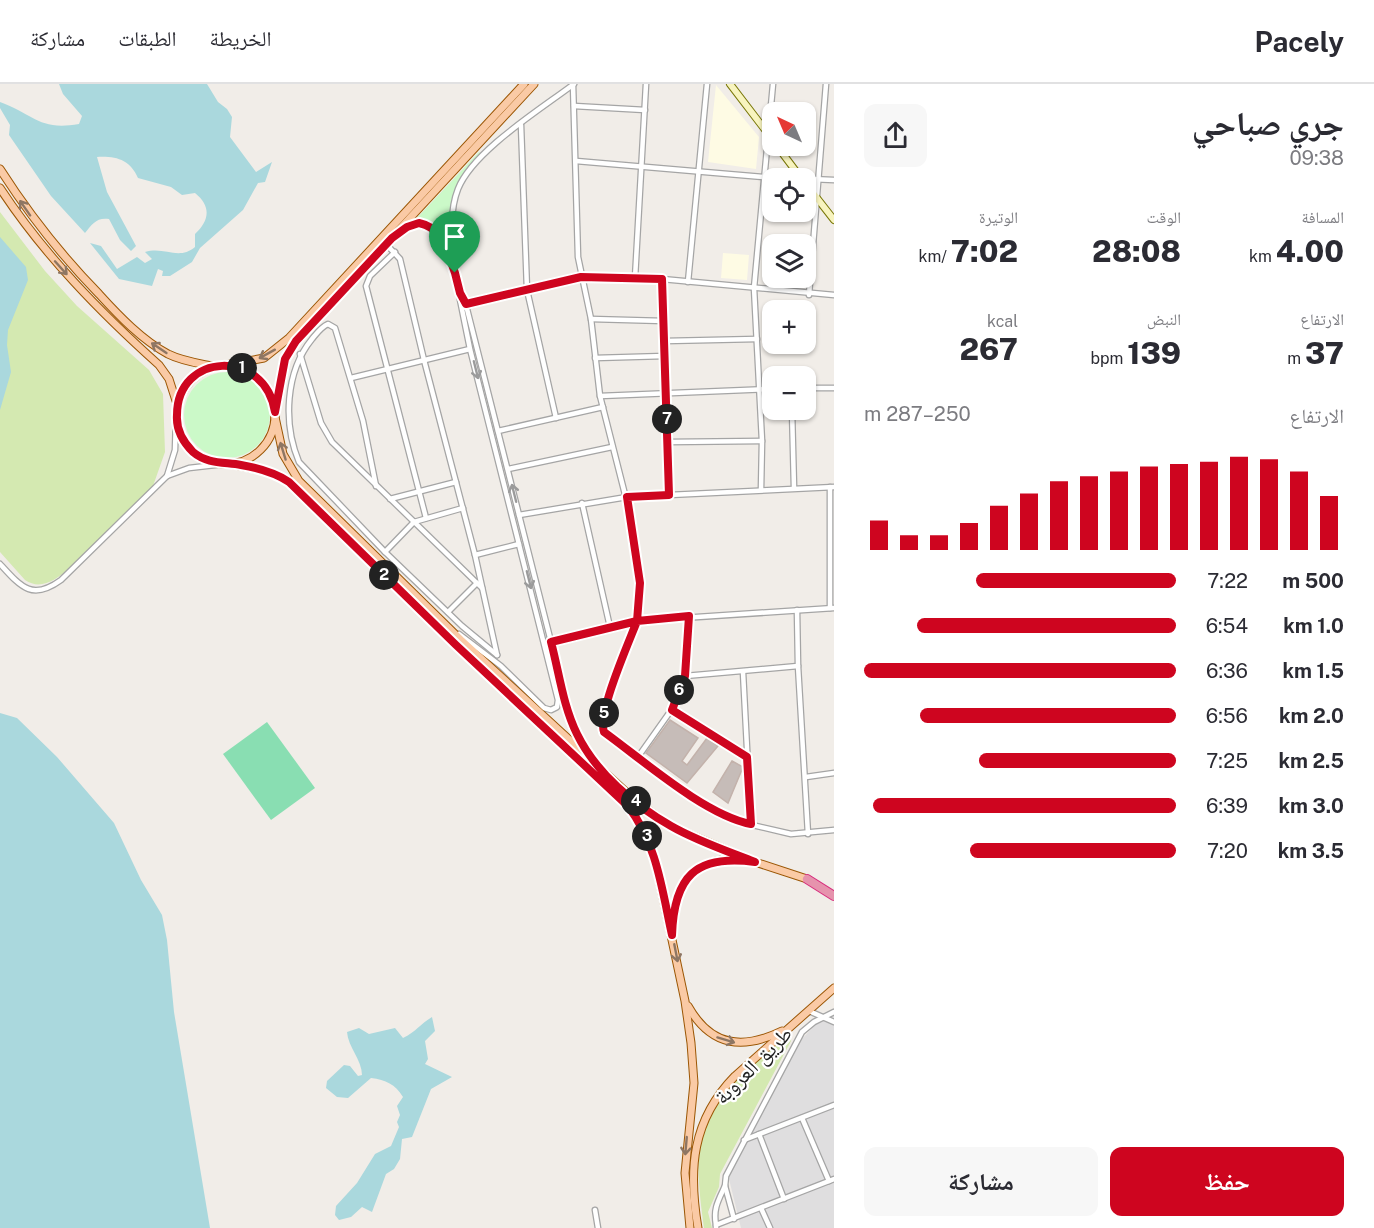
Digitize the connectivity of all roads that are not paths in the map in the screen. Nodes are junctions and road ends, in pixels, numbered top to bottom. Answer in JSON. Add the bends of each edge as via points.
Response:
{"nodes":[{"id":1,"x":524,"y":84,"type":"edge"},
{"id":2,"x":534,"y":84,"type":"edge"},
{"id":3,"x":573,"y":84,"type":"edge"},
{"id":4,"x":645,"y":84,"type":"edge"},
{"id":5,"x":707,"y":84,"type":"edge"},
{"id":6,"x":730,"y":84,"type":"edge"},
{"id":7,"x":773,"y":84,"type":"edge"},
{"id":8,"x":826,"y":84,"type":"edge"},
{"id":9,"x":771,"y":102,"type":"edge"},
{"id":10,"x":574,"y":106,"type":"junction"},
{"id":11,"x":645,"y":110,"type":"junction"},
{"id":12,"x":762,"y":124,"type":"edge"},
{"id":13,"x":521,"y":125,"type":"junction"},
{"id":14,"x":576,"y":161,"type":"junction"},
{"id":15,"x":455,"y":164,"type":"junction"},
{"id":16,"x":641,"y":167,"type":"junction"},
{"id":17,"x":0,"y":169,"type":"edge"},
{"id":18,"x":698,"y":171,"type":"junction"},
{"id":19,"x":762,"y":177,"type":"joint"},
{"id":20,"x":817,"y":179,"type":"junction"},
{"id":21,"x":834,"y":180,"type":"edge"},
{"id":22,"x":0,"y":188,"type":"edge"},
{"id":23,"x":816,"y":197,"type":"joint"},
{"id":24,"x":834,"y":220,"type":"edge"},
{"id":25,"x":814,"y":222,"type":"edge"},
{"id":26,"x":392,"y":238,"type":"junction"},
{"id":27,"x":386,"y":244,"type":"junction"},
{"id":28,"x":395,"y":252,"type":"junction"},
{"id":29,"x":455,"y":273,"type":"junction"},
{"id":30,"x":581,"y":277,"type":"junction"},
{"id":31,"x":635,"y":278,"type":"junction"},
{"id":32,"x":662,"y":279,"type":"junction"},
{"id":33,"x":688,"y":282,"type":"junction"},
{"id":34,"x":754,"y":288,"type":"junction"},
{"id":35,"x":527,"y":290,"type":"junction"},
{"id":36,"x":460,"y":293,"type":"junction"},
{"id":37,"x":808,"y":295,"type":"junction"},
{"id":38,"x":834,"y":296,"type":"edge"},
{"id":39,"x":466,"y":304,"type":"junction"},
{"id":40,"x":591,"y":319,"type":"junction"},
{"id":41,"x":664,"y":321,"type":"junction"},
{"id":42,"x":757,"y":339,"type":"junction"},
{"id":43,"x":665,"y":341,"type":"junction"},
{"id":44,"x":470,"y":349,"type":"junction"},
{"id":45,"x":300,"y":354,"type":"junction"},
{"id":46,"x":665,"y":356,"type":"junction"},
{"id":47,"x":595,"y":358,"type":"junction"},
{"id":48,"x":424,"y":360,"type":"junction"},
{"id":49,"x":226,"y":365,"type":"junction"},
{"id":50,"x":214,"y":367,"type":"junction"},
{"id":51,"x":387,"y":368,"type":"junction"},
{"id":52,"x":351,"y":378,"type":"junction"},
{"id":53,"x":816,"y":388,"type":"edge"},
{"id":54,"x":834,"y":388,"type":"edge"},
{"id":55,"x":760,"y":390,"type":"junction"},
{"id":56,"x":665,"y":392,"type":"junction"},
{"id":57,"x":600,"y":396,"type":"junction"},
{"id":58,"x":492,"y":403,"type":"junction"},
{"id":59,"x":484,"y":404,"type":"junction"},
{"id":60,"x":177,"y":406,"type":"junction"},
{"id":61,"x":603,"y":407,"type":"junction"},
{"id":62,"x":275,"y":415,"type":"junction"},
{"id":63,"x":495,"y":416,"type":"junction"},
{"id":64,"x":487,"y":417,"type":"junction"},
{"id":65,"x":176,"y":418,"type":"junction"},
{"id":66,"x":556,"y":418,"type":"junction"},
{"id":67,"x":792,"y":420,"type":"edge"},
{"id":68,"x":498,"y":431,"type":"junction"},
{"id":69,"x":762,"y":441,"type":"junction"},
{"id":70,"x":669,"y":442,"type":"junction"},
{"id":71,"x":612,"y":447,"type":"junction"},
{"id":72,"x":227,"y":464,"type":"junction"},
{"id":73,"x":508,"y":469,"type":"junction"},
{"id":74,"x":167,"y":476,"type":"junction"},
{"id":75,"x":456,"y":482,"type":"junction"},
{"id":76,"x":376,"y":486,"type":"junction"},
{"id":77,"x":832,"y":487,"type":"edge"},
{"id":78,"x":794,"y":488,"type":"junction"},
{"id":79,"x":761,"y":490,"type":"junction"},
{"id":80,"x":419,"y":492,"type":"junction"},
{"id":81,"x":669,"y":495,"type":"junction"},
{"id":82,"x":627,"y":497,"type":"junction"},
{"id":83,"x":390,"y":499,"type":"junction"},
{"id":84,"x":582,"y":503,"type":"junction"},
{"id":85,"x":463,"y":508,"type":"junction"},
{"id":86,"x":519,"y":515,"type":"junction"},
{"id":87,"x":426,"y":518,"type":"junction"},
{"id":88,"x":414,"y":522,"type":"junction"},
{"id":89,"x":519,"y":544,"type":"junction"},
{"id":90,"x":384,"y":552,"type":"junction"},
{"id":91,"x":475,"y":555,"type":"junction"},
{"id":92,"x":0,"y":564,"type":"edge"},
{"id":93,"x":477,"y":583,"type":"junction"},
{"id":94,"x":483,"y":589,"type":"junction"},
{"id":95,"x":832,"y":608,"type":"edge"},
{"id":96,"x":797,"y":610,"type":"junction"},
{"id":97,"x":448,"y":612,"type":"junction"},
{"id":98,"x":689,"y":616,"type":"junction"},
{"id":99,"x":637,"y":621,"type":"junction"},
{"id":100,"x":610,"y":627,"type":"junction"},
{"id":101,"x":452,"y":630,"type":"junction"},
{"id":102,"x":551,"y":642,"type":"junction"},
{"id":103,"x":544,"y":643,"type":"junction"},
{"id":104,"x":497,"y":655,"type":"junction"},
{"id":105,"x":501,"y":666,"type":"junction"},
{"id":106,"x":798,"y":666,"type":"junction"},
{"id":107,"x":743,"y":672,"type":"junction"},
{"id":108,"x":685,"y":676,"type":"junction"},
{"id":109,"x":672,"y":710,"type":"junction"},
{"id":110,"x":638,"y":757,"type":"junction"},
{"id":111,"x":747,"y":757,"type":"junction"},
{"id":112,"x":598,"y":768,"type":"junction"},
{"id":113,"x":834,"y":773,"type":"edge"},
{"id":114,"x":806,"y":777,"type":"junction"},
{"id":115,"x":751,"y":824,"type":"junction"},
{"id":116,"x":834,"y":830,"type":"edge"},
{"id":117,"x":808,"y":834,"type":"junction"},
{"id":118,"x":755,"y":862,"type":"junction"},
{"id":119,"x":807,"y":879,"type":"junction"},
{"id":120,"x":834,"y":887,"type":"edge"},
{"id":121,"x":834,"y":896,"type":"edge"},
{"id":122,"x":672,"y":935,"type":"junction"},
{"id":123,"x":834,"y":988,"type":"edge"},
{"id":124,"x":685,"y":1001,"type":"junction"},
{"id":125,"x":809,"y":1011,"type":"junction"},
{"id":126,"x":834,"y":1012,"type":"edge"},
{"id":127,"x":823,"y":1017,"type":"junction"},
{"id":128,"x":834,"y":1022,"type":"edge"},
{"id":129,"x":790,"y":1027,"type":"junction"},
{"id":130,"x":834,"y":1105,"type":"edge"},
{"id":131,"x":802,"y":1118,"type":"junction"},
{"id":132,"x":759,"y":1134,"type":"junction"},
{"id":133,"x":744,"y":1140,"type":"junction"},
{"id":134,"x":831,"y":1180,"type":"edge"},
{"id":135,"x":725,"y":1186,"type":"junction"},
{"id":136,"x":784,"y":1199,"type":"junction"},
{"id":137,"x":761,"y":1208,"type":"junction"},
{"id":138,"x":595,"y":1210,"type":"dead end"},
{"id":139,"x":734,"y":1219,"type":"junction"},
{"id":140,"x":716,"y":1227,"type":"edge"},
{"id":141,"x":598,"y":1228,"type":"edge"},
{"id":142,"x":690,"y":1228,"type":"edge"},
{"id":143,"x":698,"y":1228,"type":"edge"},
{"id":144,"x":770,"y":1228,"type":"edge"}],
"edges":[{"from":1,"to":15,"type":"main road"},
{"from":2,"to":15,"type":"main road"},
{"from":3,"to":10,"type":"street"},
{"from":3,"to":13,"type":"street"},
{"from":4,"to":11,"type":"street"},
{"from":5,"to":18,"type":"street"},
{"from":6,"to":12,"type":"street"},
{"from":7,"to":9,"type":"street"},
{"from":8,"to":20,"type":"street"},
{"from":10,"to":11,"type":"street"},
{"from":10,"to":14,"type":"street"},
{"from":11,"to":16,"type":"street"},
{"from":13,"to":29,"type":"street","via":[[484,154],[464,177],[453,214]]},
{"from":13,"to":35,"type":"street"},
{"from":14,"to":16,"type":"street"},
{"from":14,"to":30,"type":"street"},
{"from":15,"to":26,"type":"main road"},
{"from":15,"to":49,"type":"main road","one_way":true,"via":[[280,347],[256,360]]},
{"from":16,"to":18,"type":"street"},
{"from":16,"to":31,"type":"street"},
{"from":50,"to":17,"type":"main road","one_way":true,"via":[[167,354],[120,316],[54,247]]},
{"from":18,"to":19,"type":"street"},
{"from":18,"to":33,"type":"street"},
{"from":19,"to":34,"type":"street"},
{"from":20,"to":21,"type":"street"},
{"from":20,"to":23,"type":"street"},
{"from":22,"to":60,"type":"main road","one_way":true,"via":[[39,243],[159,365],[169,380]]},
{"from":23,"to":24,"type":"street"},
{"from":25,"to":37,"type":"street"},
{"from":26,"to":27,"type":"main road"},
{"from":26,"to":29,"type":"main road","via":[[413,224],[429,226],[444,242]]},
{"from":27,"to":28,"type":"street"},
{"from":27,"to":62,"type":"main road","via":[[289,351],[280,378]]},
{"from":28,"to":48,"type":"street","via":[[400,259]]},
{"from":28,"to":51,"type":"street","via":[[366,284]]},
{"from":29,"to":36,"type":"street"},
{"from":30,"to":31,"type":"street"},
{"from":30,"to":35,"type":"street"},
{"from":30,"to":40,"type":"street"},
{"from":31,"to":32,"type":"street"},
{"from":32,"to":33,"type":"street"},
{"from":32,"to":41,"type":"street"},
{"from":33,"to":34,"type":"street"},
{"from":34,"to":37,"type":"street"},
{"from":34,"to":42,"type":"street"},
{"from":35,"to":39,"type":"street"},
{"from":35,"to":66,"type":"street"},
{"from":36,"to":39,"type":"street"},
{"from":36,"to":44,"type":"street"},
{"from":37,"to":38,"type":"street"},
{"from":39,"to":58,"type":"street"},
{"from":40,"to":41,"type":"street"},
{"from":40,"to":47,"type":"street"},
{"from":41,"to":43,"type":"street"},
{"from":42,"to":43,"type":"street"},
{"from":42,"to":55,"type":"street"},
{"from":43,"to":46,"type":"street"},
{"from":44,"to":48,"type":"street"},
{"from":44,"to":59,"type":"street","one_way":true},
{"from":45,"to":52,"type":"street","via":[[324,326],[331,324]]},
{"from":45,"to":76,"type":"street","via":[[326,433]]},
{"from":45,"to":90,"type":"street","via":[[290,390],[292,436],[299,462]]},
{"from":46,"to":47,"type":"street"},
{"from":46,"to":56,"type":"street"},
{"from":47,"to":57,"type":"street"},
{"from":48,"to":51,"type":"street"},
{"from":48,"to":75,"type":"street"},
{"from":49,"to":50,"type":"main road"},
{"from":49,"to":62,"type":"main road","via":[[246,370],[263,383]]},
{"from":50,"to":60,"type":"main road","via":[[203,370],[189,382]]},
{"from":51,"to":52,"type":"street"},
{"from":51,"to":80,"type":"street"},
{"from":52,"to":76,"type":"street"},
{"from":53,"to":54,"type":"street"},
{"from":55,"to":56,"type":"street"},
{"from":55,"to":69,"type":"street"},
{"from":56,"to":57,"type":"street"},
{"from":56,"to":70,"type":"street"},
{"from":57,"to":61,"type":"street"},
{"from":58,"to":59,"type":"street"},
{"from":58,"to":63,"type":"street"},
{"from":59,"to":64,"type":"street"},
{"from":60,"to":65,"type":"main road"},
{"from":61,"to":66,"type":"street"},
{"from":61,"to":71,"type":"street"},
{"from":62,"to":72,"type":"main road","via":[[261,449]]},
{"from":101,"to":62,"type":"main road","one_way":true,"via":[[292,473],[283,454]]},
{"from":63,"to":64,"type":"street"},
{"from":63,"to":68,"type":"street"},
{"from":64,"to":89,"type":"street"},
{"from":65,"to":72,"type":"main road","via":[[182,438],[195,453]]},
{"from":65,"to":74,"type":"street","via":[[175,450]]},
{"from":66,"to":68,"type":"street"},
{"from":67,"to":78,"type":"street"},
{"from":68,"to":73,"type":"street"},
{"from":69,"to":70,"type":"street"},
{"from":69,"to":79,"type":"street"},
{"from":70,"to":81,"type":"street"},
{"from":71,"to":73,"type":"street"},
{"from":71,"to":82,"type":"street"},
{"from":72,"to":74,"type":"street","via":[[189,468]]},
{"from":72,"to":122,"type":"main road","via":[[275,473],[289,482],[628,806],[652,846]]},
{"from":86,"to":73,"type":"street","one_way":true},
{"from":74,"to":92,"type":"street","via":[[49,589],[32,591],[22,587]]},
{"from":75,"to":80,"type":"street"},
{"from":75,"to":85,"type":"street"},
{"from":76,"to":83,"type":"street"},
{"from":77,"to":78,"type":"street"},
{"from":77,"to":95,"type":"street"},
{"from":78,"to":79,"type":"street"},
{"from":79,"to":81,"type":"street"},
{"from":80,"to":83,"type":"street"},
{"from":80,"to":87,"type":"street"},
{"from":81,"to":82,"type":"street"},
{"from":82,"to":84,"type":"street"},
{"from":82,"to":99,"type":"street","via":[[640,583]]},
{"from":83,"to":88,"type":"street"},
{"from":84,"to":86,"type":"street"},
{"from":84,"to":100,"type":"street"},
{"from":85,"to":87,"type":"street"},
{"from":85,"to":91,"type":"street"},
{"from":86,"to":102,"type":"street"},
{"from":87,"to":88,"type":"street"},
{"from":88,"to":90,"type":"street"},
{"from":88,"to":93,"type":"street"},
{"from":89,"to":91,"type":"street"},
{"from":89,"to":103,"type":"street","one_way":true},
{"from":90,"to":97,"type":"street"},
{"from":91,"to":94,"type":"street"},
{"from":93,"to":94,"type":"street"},
{"from":93,"to":97,"type":"street"},
{"from":94,"to":104,"type":"street"},
{"from":95,"to":96,"type":"street"},
{"from":96,"to":98,"type":"street"},
{"from":96,"to":106,"type":"street"},
{"from":97,"to":104,"type":"street"},
{"from":98,"to":99,"type":"street"},
{"from":98,"to":108,"type":"street"},
{"from":99,"to":100,"type":"street"},
{"from":99,"to":110,"type":"street","via":[[602,724],[604,732]]},
{"from":100,"to":102,"type":"street"},
{"from":101,"to":105,"type":"street"},
{"from":101,"to":112,"type":"main road"},
{"from":102,"to":103,"type":"street"},
{"from":102,"to":112,"type":"street","via":[[572,721]]},
{"from":103,"to":105,"type":"street","via":[[558,700],[553,710],[544,708]]},
{"from":104,"to":105,"type":"street"},
{"from":106,"to":107,"type":"street"},
{"from":106,"to":114,"type":"street"},
{"from":107,"to":108,"type":"street"},
{"from":107,"to":111,"type":"street"},
{"from":108,"to":109,"type":"street"},
{"from":109,"to":110,"type":"street"},
{"from":109,"to":111,"type":"street"},
{"from":110,"to":115,"type":"street","via":[[711,809]]},
{"from":111,"to":115,"type":"street"},
{"from":112,"to":118,"type":"main road","via":[[672,827]]},
{"from":113,"to":114,"type":"street"},
{"from":114,"to":117,"type":"street"},
{"from":115,"to":117,"type":"street"},
{"from":116,"to":117,"type":"street"},
{"from":118,"to":119,"type":"main road"},
{"from":118,"to":122,"type":"main road","via":[[719,860],[687,878],[673,908]]},
{"from":119,"to":120,"type":"highway"},
{"from":119,"to":121,"type":"highway"},
{"from":122,"to":124,"type":"main road","one_way":true},
{"from":123,"to":125,"type":"main road","name":"طريق العروبة"},
{"from":124,"to":129,"type":"main road","one_way":true,"via":[[709,1032],[731,1042],[757,1042]]},
{"from":124,"to":142,"type":"main road","one_way":true,"via":[[694,1083],[684,1173]]},
{"from":125,"to":127,"type":"street"},
{"from":125,"to":129,"type":"main road","name":"طريق العروبة"},
{"from":126,"to":127,"type":"street"},
{"from":127,"to":128,"type":"street"},
{"from":127,"to":133,"type":"street","via":[[802,1032]]},
{"from":129,"to":143,"type":"main road","name":"طريق العروبة","via":[[721,1090],[708,1111],[698,1137],[694,1167]]},
{"from":130,"to":131,"type":"street"},
{"from":131,"to":132,"type":"street"},
{"from":131,"to":134,"type":"street"},
{"from":132,"to":133,"type":"street"},
{"from":132,"to":136,"type":"street"},
{"from":133,"to":135,"type":"street"},
{"from":134,"to":136,"type":"street"},
{"from":135,"to":139,"type":"street"},
{"from":135,"to":140,"type":"street","via":[[713,1213]]},
{"from":136,"to":137,"type":"street"},
{"from":137,"to":139,"type":"street"},
{"from":137,"to":144,"type":"street"},
{"from":138,"to":141,"type":"street"},
{"from":139,"to":140,"type":"street"}]}
